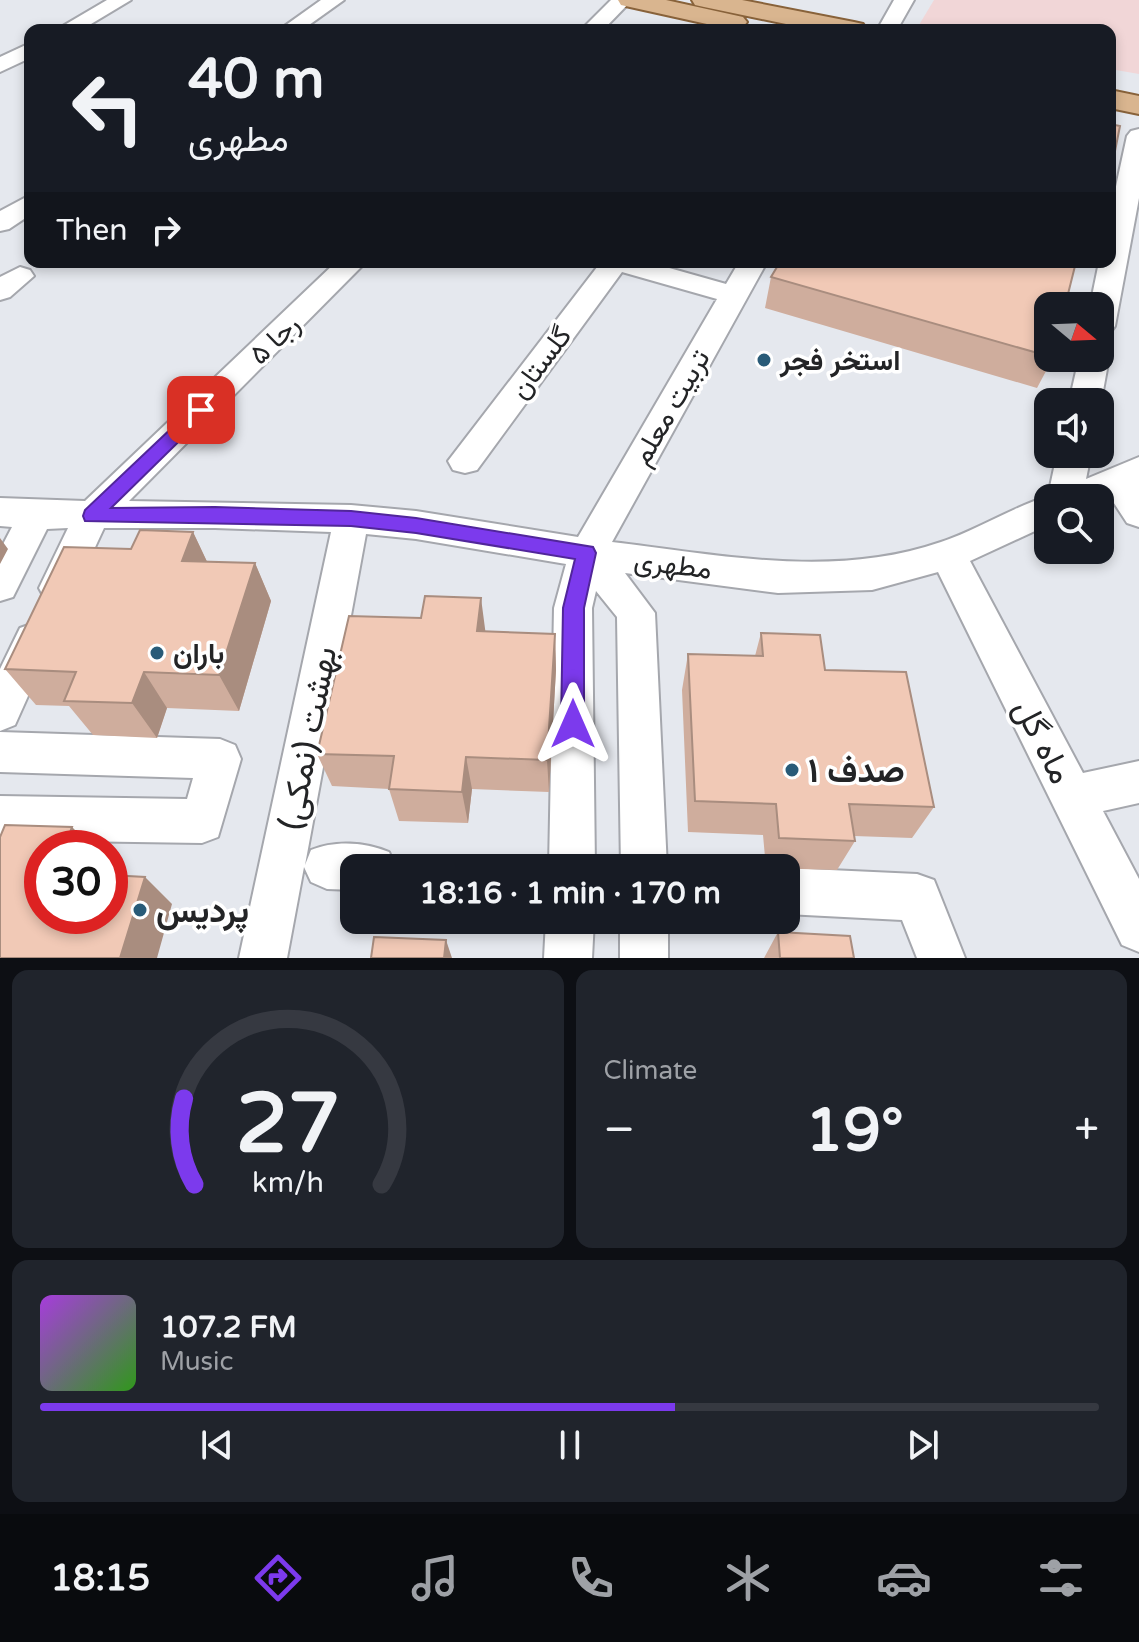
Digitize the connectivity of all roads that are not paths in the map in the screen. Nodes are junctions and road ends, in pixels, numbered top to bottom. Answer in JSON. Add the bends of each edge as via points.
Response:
{"nodes":[{"id":1,"x":121,"y":0,"type":"edge"},
{"id":2,"x":334,"y":0,"type":"edge"},
{"id":3,"x":622,"y":0,"type":"edge"},
{"id":4,"x":630,"y":0,"type":"edge"},
{"id":5,"x":704,"y":0,"type":"edge"},
{"id":6,"x":904,"y":0,"type":"edge"},
{"id":7,"x":77,"y":24,"type":"edge"},
{"id":8,"x":298,"y":24,"type":"edge"},
{"id":9,"x":597,"y":24,"type":"edge"},
{"id":10,"x":745,"y":24,"type":"edge"},
{"id":11,"x":824,"y":24,"type":"edge"},
{"id":12,"x":890,"y":24,"type":"edge"},
{"id":13,"x":1116,"y":82,"type":"edge"},
{"id":14,"x":1139,"y":87,"type":"edge"},
{"id":15,"x":1116,"y":100,"type":"edge"},
{"id":16,"x":1139,"y":105,"type":"edge"},
{"id":17,"x":1139,"y":136,"type":"edge"},
{"id":18,"x":24,"y":207,"type":"edge"},
{"id":19,"x":0,"y":223,"type":"edge"},
{"id":20,"x":1116,"y":248,"type":"edge"},
{"id":21,"x":346,"y":268,"type":"edge"},
{"id":22,"x":611,"y":268,"type":"edge"},
{"id":23,"x":637,"y":268,"type":"edge"},
{"id":24,"x":750,"y":268,"type":"edge"},
{"id":25,"x":1112,"y":268,"type":"edge"},
{"id":26,"x":1107,"y":292,"type":"edge"},
{"id":27,"x":734,"y":295,"type":"junction"},
{"id":28,"x":465,"y":461,"type":"dead end"},
{"id":29,"x":1128,"y":475,"type":"edge"},
{"id":30,"x":1107,"y":484,"type":"edge"},
{"id":31,"x":0,"y":512,"type":"edge"},
{"id":32,"x":1139,"y":513,"type":"edge"},
{"id":33,"x":36,"y":515,"type":"junction"},
{"id":34,"x":92,"y":516,"type":"junction"},
{"id":35,"x":1034,"y":516,"type":"edge"},
{"id":36,"x":351,"y":519,"type":"junction"},
{"id":37,"x":587,"y":553,"type":"junction"},
{"id":38,"x":948,"y":555,"type":"junction"},
{"id":39,"x":0,"y":586,"type":"edge"},
{"id":40,"x":0,"y":712,"type":"edge"},
{"id":41,"x":0,"y":752,"type":"edge"},
{"id":42,"x":1139,"y":782,"type":"edge"},
{"id":43,"x":1072,"y":797,"type":"junction"},
{"id":44,"x":0,"y":818,"type":"edge"},
{"id":45,"x":572,"y":854,"type":"edge"},
{"id":46,"x":644,"y":854,"type":"edge"},
{"id":47,"x":327,"y":866,"type":"dead end"},
{"id":48,"x":340,"y":867,"type":"edge"},
{"id":49,"x":800,"y":892,"type":"edge"},
{"id":50,"x":1139,"y":928,"type":"edge"},
{"id":51,"x":569,"y":934,"type":"edge"},
{"id":52,"x":644,"y":934,"type":"edge"},
{"id":53,"x":263,"y":958,"type":"edge"},
{"id":54,"x":568,"y":958,"type":"edge"},
{"id":55,"x":644,"y":958,"type":"edge"},
{"id":56,"x":941,"y":958,"type":"edge"}],
"edges":[{"from":1,"to":7,"type":"street"},
{"from":2,"to":8,"type":"street"},
{"from":3,"to":9,"type":"street"},
{"from":4,"to":10,"type":"main road"},
{"from":5,"to":11,"type":"main road"},
{"from":6,"to":12,"type":"street"},
{"from":13,"to":14,"type":"main road"},
{"from":15,"to":16,"type":"main road"},
{"from":17,"to":20,"type":"street"},
{"from":18,"to":19,"type":"street"},
{"from":21,"to":34,"type":"street","name":"رجا ۵"},
{"from":22,"to":28,"type":"street","name":"گلستان"},
{"from":23,"to":27,"type":"street"},
{"from":24,"to":27,"type":"street","name":"تربیت معلم"},
{"from":25,"to":26,"type":"street"},
{"from":27,"to":37,"type":"street","name":"تربیت معلم"},
{"from":29,"to":30,"type":"street"},
{"from":29,"to":32,"type":"street"},
{"from":31,"to":33,"type":"street","name":"مطهری"},
{"from":33,"to":34,"type":"street","name":"مطهری"},
{"from":33,"to":39,"type":"street"},
{"from":34,"to":36,"type":"street","name":"مطهری"},
{"from":34,"to":40,"type":"street"},
{"from":35,"to":38,"type":"street","name":"مطهری"},
{"from":36,"to":37,"type":"street","name":"مطهری"},
{"from":36,"to":53,"type":"street","name":"بهشت (نمکی)"},
{"from":37,"to":38,"type":"street","name":"مطهری","via":[[778,578],[872,575]]},
{"from":37,"to":45,"type":"street","name":"تربیت معلم","via":[[573,608]]},
{"from":37,"to":46,"type":"street","via":[[636,613]]},
{"from":38,"to":43,"type":"street","name":"ماه گل"},
{"from":41,"to":44,"type":"street","via":[[220,759],[202,821]]},
{"from":42,"to":43,"type":"street"},
{"from":43,"to":50,"type":"street","name":"ماه گل"},
{"from":47,"to":48,"type":"street"},
{"from":49,"to":56,"type":"street","via":[[917,897]]},
{"from":51,"to":54,"type":"street"},
{"from":52,"to":55,"type":"street"}]}
